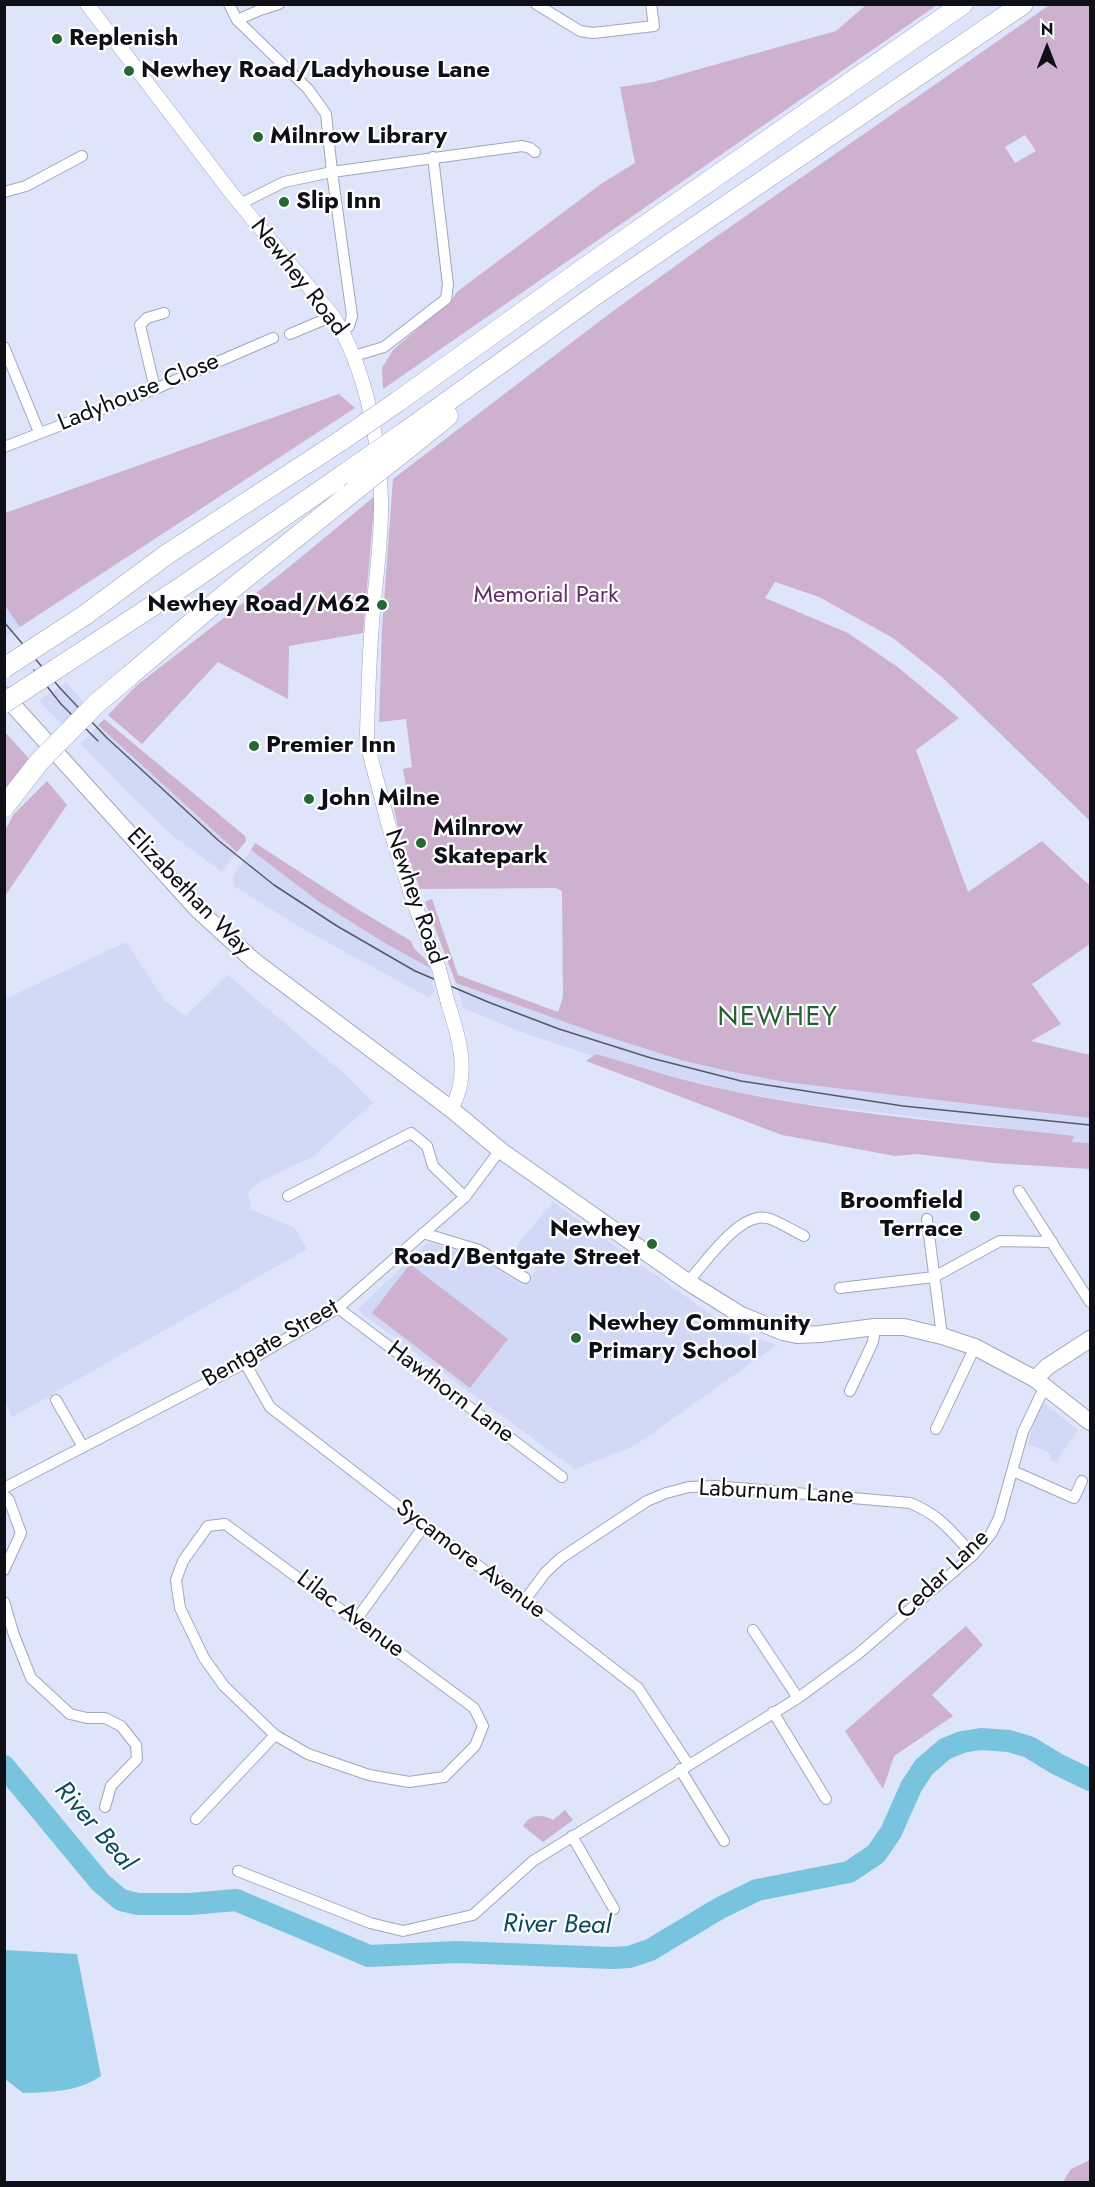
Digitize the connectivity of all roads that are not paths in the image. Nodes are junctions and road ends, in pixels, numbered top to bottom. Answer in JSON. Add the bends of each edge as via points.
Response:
{"nodes":[{"id":1,"x":87,"y":4,"type":"edge"},
{"id":2,"x":229,"y":4,"type":"edge"},
{"id":3,"x":279,"y":4,"type":"edge"},
{"id":4,"x":536,"y":4,"type":"edge"},
{"id":5,"x":651,"y":4,"type":"edge"},
{"id":6,"x":963,"y":4,"type":"edge"},
{"id":7,"x":1023,"y":4,"type":"edge"},
{"id":8,"x":237,"y":20,"type":"junction"},
{"id":9,"x":535,"y":152,"type":"dead end"},
{"id":10,"x":82,"y":156,"type":"dead end"},
{"id":11,"x":433,"y":158,"type":"junction"},
{"id":12,"x":332,"y":172,"type":"junction"},
{"id":13,"x":4,"y":192,"type":"edge"},
{"id":14,"x":240,"y":204,"type":"junction"},
{"id":15,"x":164,"y":313,"type":"dead end"},
{"id":16,"x":333,"y":316,"type":"junction"},
{"id":17,"x":343,"y":332,"type":"junction"},
{"id":18,"x":290,"y":334,"type":"dead end"},
{"id":19,"x":273,"y":338,"type":"dead end"},
{"id":20,"x":4,"y":347,"type":"edge"},
{"id":21,"x":354,"y":356,"type":"junction"},
{"id":22,"x":155,"y":389,"type":"junction"},
{"id":23,"x":39,"y":432,"type":"junction"},
{"id":24,"x":406,"y":441,"type":"junction"},
{"id":25,"x":4,"y":447,"type":"edge"},
{"id":26,"x":4,"y":668,"type":"edge"},
{"id":27,"x":4,"y":695,"type":"edge"},
{"id":28,"x":4,"y":703,"type":"edge"},
{"id":29,"x":4,"y":807,"type":"edge"},
{"id":30,"x":451,"y":1109,"type":"junction"},
{"id":31,"x":500,"y":1150,"type":"junction"},
{"id":32,"x":1019,"y":1191,"type":"dead end"},
{"id":33,"x":288,"y":1196,"type":"dead end"},
{"id":34,"x":465,"y":1197,"type":"junction"},
{"id":35,"x":927,"y":1219,"type":"dead end"},
{"id":36,"x":423,"y":1233,"type":"junction"},
{"id":37,"x":804,"y":1236,"type":"dead end"},
{"id":38,"x":1052,"y":1242,"type":"junction"},
{"id":39,"x":934,"y":1277,"type":"junction"},
{"id":40,"x":525,"y":1278,"type":"dead end"},
{"id":41,"x":688,"y":1282,"type":"junction"},
{"id":42,"x":840,"y":1288,"type":"dead end"},
{"id":43,"x":1090,"y":1302,"type":"edge"},
{"id":44,"x":338,"y":1308,"type":"junction"},
{"id":45,"x":875,"y":1327,"type":"junction"},
{"id":46,"x":942,"y":1336,"type":"junction"},
{"id":47,"x":1090,"y":1339,"type":"edge"},
{"id":48,"x":975,"y":1347,"type":"junction"},
{"id":49,"x":245,"y":1363,"type":"junction"},
{"id":50,"x":1040,"y":1382,"type":"junction"},
{"id":51,"x":850,"y":1390,"type":"dead end"},
{"id":52,"x":56,"y":1400,"type":"dead end"},
{"id":53,"x":1090,"y":1422,"type":"edge"},
{"id":54,"x":936,"y":1429,"type":"dead end"},
{"id":55,"x":83,"y":1447,"type":"junction"},
{"id":56,"x":1013,"y":1471,"type":"junction"},
{"id":57,"x":562,"y":1477,"type":"dead end"},
{"id":58,"x":1082,"y":1481,"type":"dead end"},
{"id":59,"x":4,"y":1488,"type":"edge"},
{"id":60,"x":4,"y":1495,"type":"edge"},
{"id":61,"x":424,"y":1526,"type":"junction"},
{"id":62,"x":973,"y":1555,"type":"junction"},
{"id":63,"x":4,"y":1570,"type":"edge"},
{"id":64,"x":525,"y":1600,"type":"junction"},
{"id":65,"x":4,"y":1602,"type":"edge"},
{"id":66,"x":356,"y":1620,"type":"junction"},
{"id":67,"x":753,"y":1630,"type":"dead end"},
{"id":68,"x":798,"y":1698,"type":"junction"},
{"id":69,"x":773,"y":1712,"type":"junction"},
{"id":70,"x":276,"y":1735,"type":"junction"},
{"id":71,"x":684,"y":1766,"type":"junction"},
{"id":72,"x":825,"y":1799,"type":"dead end"},
{"id":73,"x":105,"y":1808,"type":"dead end"},
{"id":74,"x":196,"y":1819,"type":"dead end"},
{"id":75,"x":572,"y":1836,"type":"junction"},
{"id":76,"x":724,"y":1841,"type":"dead end"},
{"id":77,"x":238,"y":1871,"type":"dead end"},
{"id":78,"x":614,"y":1909,"type":"dead end"}],
"edges":[{"from":1,"to":14,"type":"street","name":"Newhey Road"},
{"from":2,"to":8,"type":"street"},
{"from":3,"to":8,"type":"street"},
{"from":4,"to":5,"type":"street","via":[[580,31],[593,33],[654,26]]},
{"from":6,"to":26,"type":"highway","bridge":true,"via":[[398,402],[166,555]]},
{"from":7,"to":24,"type":"highway","via":[[601,291]]},
{"from":8,"to":12,"type":"street","via":[[308,89],[326,114]]},
{"from":9,"to":11,"type":"street","via":[[522,146]]},
{"from":10,"to":13,"type":"street","via":[[26,186]]},
{"from":11,"to":12,"type":"street"},
{"from":11,"to":21,"type":"street","via":[[448,285],[446,299],[384,347]]},
{"from":12,"to":14,"type":"street","via":[[284,182]]},
{"from":12,"to":17,"type":"street","via":[[352,316]]},
{"from":14,"to":16,"type":"street","name":"Newhey Road"},
{"from":15,"to":22,"type":"street","via":[[147,318],[140,325]]},
{"from":16,"to":17,"type":"street","name":"Newhey Road"},
{"from":16,"to":18,"type":"street"},
{"from":17,"to":21,"type":"street","name":"Newhey Road"},
{"from":19,"to":22,"type":"street","name":"Ladyhouse Close"},
{"from":20,"to":23,"type":"street"},
{"from":21,"to":30,"type":"street","name":"Newhey Road","bridge":true,"via":[[374,434],[381,494],[368,747],[388,823],[459,1038],[460,1088]]},
{"from":22,"to":23,"type":"street","name":"Ladyhouse Close"},
{"from":23,"to":25,"type":"street","name":"Ladyhouse Close"},
{"from":24,"to":28,"type":"highway","bridge":true,"via":[[346,473]]},
{"from":24,"to":29,"type":"highway","bridge":true,"via":[[350,494],[97,703],[39,762]]},
{"from":27,"to":30,"type":"main road","name":"Elizabethan Way","via":[[196,908],[254,961]]},
{"from":30,"to":31,"type":"main road"},
{"from":31,"to":34,"type":"street","name":"Bentgate Street"},
{"from":31,"to":41,"type":"main road"},
{"from":32,"to":38,"type":"street"},
{"from":33,"to":34,"type":"street","via":[[411,1133],[427,1146],[433,1166]]},
{"from":34,"to":36,"type":"street","name":"Bentgate Street"},
{"from":35,"to":39,"type":"street"},
{"from":36,"to":40,"type":"street","via":[[479,1250]]},
{"from":36,"to":44,"type":"street","name":"Bentgate Street"},
{"from":37,"to":41,"type":"street","via":[[767,1218],[751,1218],[734,1229]]},
{"from":38,"to":39,"type":"street","via":[[1000,1241]]},
{"from":38,"to":43,"type":"street"},
{"from":39,"to":42,"type":"street"},
{"from":39,"to":46,"type":"street"},
{"from":41,"to":45,"type":"main road","via":[[741,1315],[783,1332],[820,1334]]},
{"from":44,"to":49,"type":"street","name":"Bentgate Street"},
{"from":44,"to":57,"type":"street","name":"Hawthorn Lane"},
{"from":45,"to":46,"type":"main road","via":[[904,1327]]},
{"from":45,"to":51,"type":"street","via":[[873,1342]]},
{"from":46,"to":48,"type":"main road"},
{"from":47,"to":50,"type":"main road","via":[[1047,1367]]},
{"from":48,"to":50,"type":"main road"},
{"from":48,"to":54,"type":"street"},
{"from":49,"to":55,"type":"street","name":"Bentgate Street"},
{"from":49,"to":61,"type":"street","name":"Sycamore Avenue","via":[[270,1407]]},
{"from":50,"to":53,"type":"main road"},
{"from":50,"to":56,"type":"street","name":"Cedar Lane"},
{"from":52,"to":55,"type":"street"},
{"from":55,"to":59,"type":"street","name":"Bentgate Street"},
{"from":56,"to":58,"type":"street","via":[[1074,1498]]},
{"from":56,"to":62,"type":"street","name":"Cedar Lane","via":[[995,1527]]},
{"from":60,"to":63,"type":"street","via":[[21,1533]]},
{"from":61,"to":64,"type":"street","name":"Sycamore Avenue"},
{"from":61,"to":66,"type":"street"},
{"from":62,"to":64,"type":"street","name":"Laburnum Lane","via":[[929,1510],[910,1503],[726,1486],[689,1487],[647,1501],[561,1558]]},
{"from":62,"to":68,"type":"street","name":"Cedar Lane","via":[[858,1654]]},
{"from":64,"to":71,"type":"street","name":"Sycamore Avenue","via":[[638,1688]]},
{"from":65,"to":73,"type":"street","via":[[31,1678],[70,1714],[105,1718],[122,1726],[136,1745],[137,1759],[111,1786]]},
{"from":66,"to":70,"type":"street","name":"Lilac Avenue","via":[[474,1708],[483,1726],[475,1746],[444,1777],[409,1782],[369,1775],[308,1754]]},
{"from":66,"to":70,"type":"street","name":"Lilac Avenue","via":[[225,1524],[208,1526],[183,1561],[176,1580],[180,1608],[204,1658],[224,1686]]},
{"from":67,"to":68,"type":"street"},
{"from":68,"to":69,"type":"street","name":"Cedar Lane"},
{"from":69,"to":71,"type":"street","name":"Cedar Lane"},
{"from":69,"to":72,"type":"street"},
{"from":70,"to":74,"type":"street"},
{"from":71,"to":75,"type":"street","name":"Cedar Lane"},
{"from":71,"to":76,"type":"street","name":"Sycamore Avenue"},
{"from":75,"to":77,"type":"street","name":"Cedar Lane","via":[[533,1861],[473,1915],[403,1931],[370,1923]]},
{"from":75,"to":78,"type":"street"}]}
